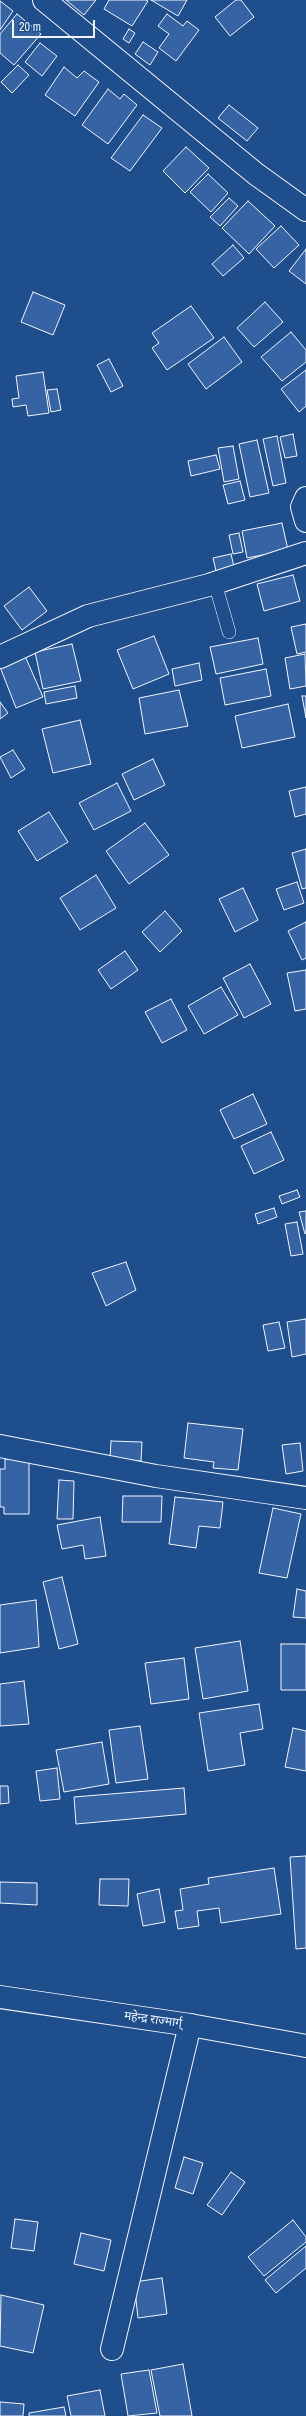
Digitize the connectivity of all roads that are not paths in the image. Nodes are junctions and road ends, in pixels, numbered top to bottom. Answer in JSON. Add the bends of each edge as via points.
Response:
{"nodes":[{"id":1,"x":44,"y":0,"type":"edge"},
{"id":2,"x":306,"y":210,"type":"edge"},
{"id":3,"x":306,"y":498,"type":"edge"},
{"id":4,"x":306,"y":521,"type":"edge"},
{"id":5,"x":306,"y":553,"type":"edge"},
{"id":6,"x":215,"y":583,"type":"junction"},
{"id":7,"x":229,"y":632,"type":"dead end"},
{"id":8,"x":0,"y":657,"type":"edge"},
{"id":9,"x":0,"y":1446,"type":"edge"},
{"id":10,"x":306,"y":1498,"type":"edge"},
{"id":11,"x":0,"y":1998,"type":"edge"},
{"id":12,"x":190,"y":2025,"type":"junction"},
{"id":13,"x":306,"y":2046,"type":"edge"},
{"id":14,"x":112,"y":2349,"type":"dead end"}],
"edges":[{"from":1,"to":2,"type":"main road","via":[[256,174]]},
{"from":3,"to":4,"type":"main road","via":[[302,507]]},
{"from":5,"to":6,"type":"main road"},
{"from":6,"to":7,"type":"lane"},
{"from":6,"to":8,"type":"main road","via":[[88,616]]},
{"from":9,"to":10,"type":"main road","via":[[156,1476]]},
{"from":11,"to":12,"type":"main road","name":"महेन्द्र राज्मार्ग्"},
{"from":12,"to":13,"type":"main road","name":"महेन्द्र राज्मार्ग्"},
{"from":12,"to":14,"type":"main road"}]}
